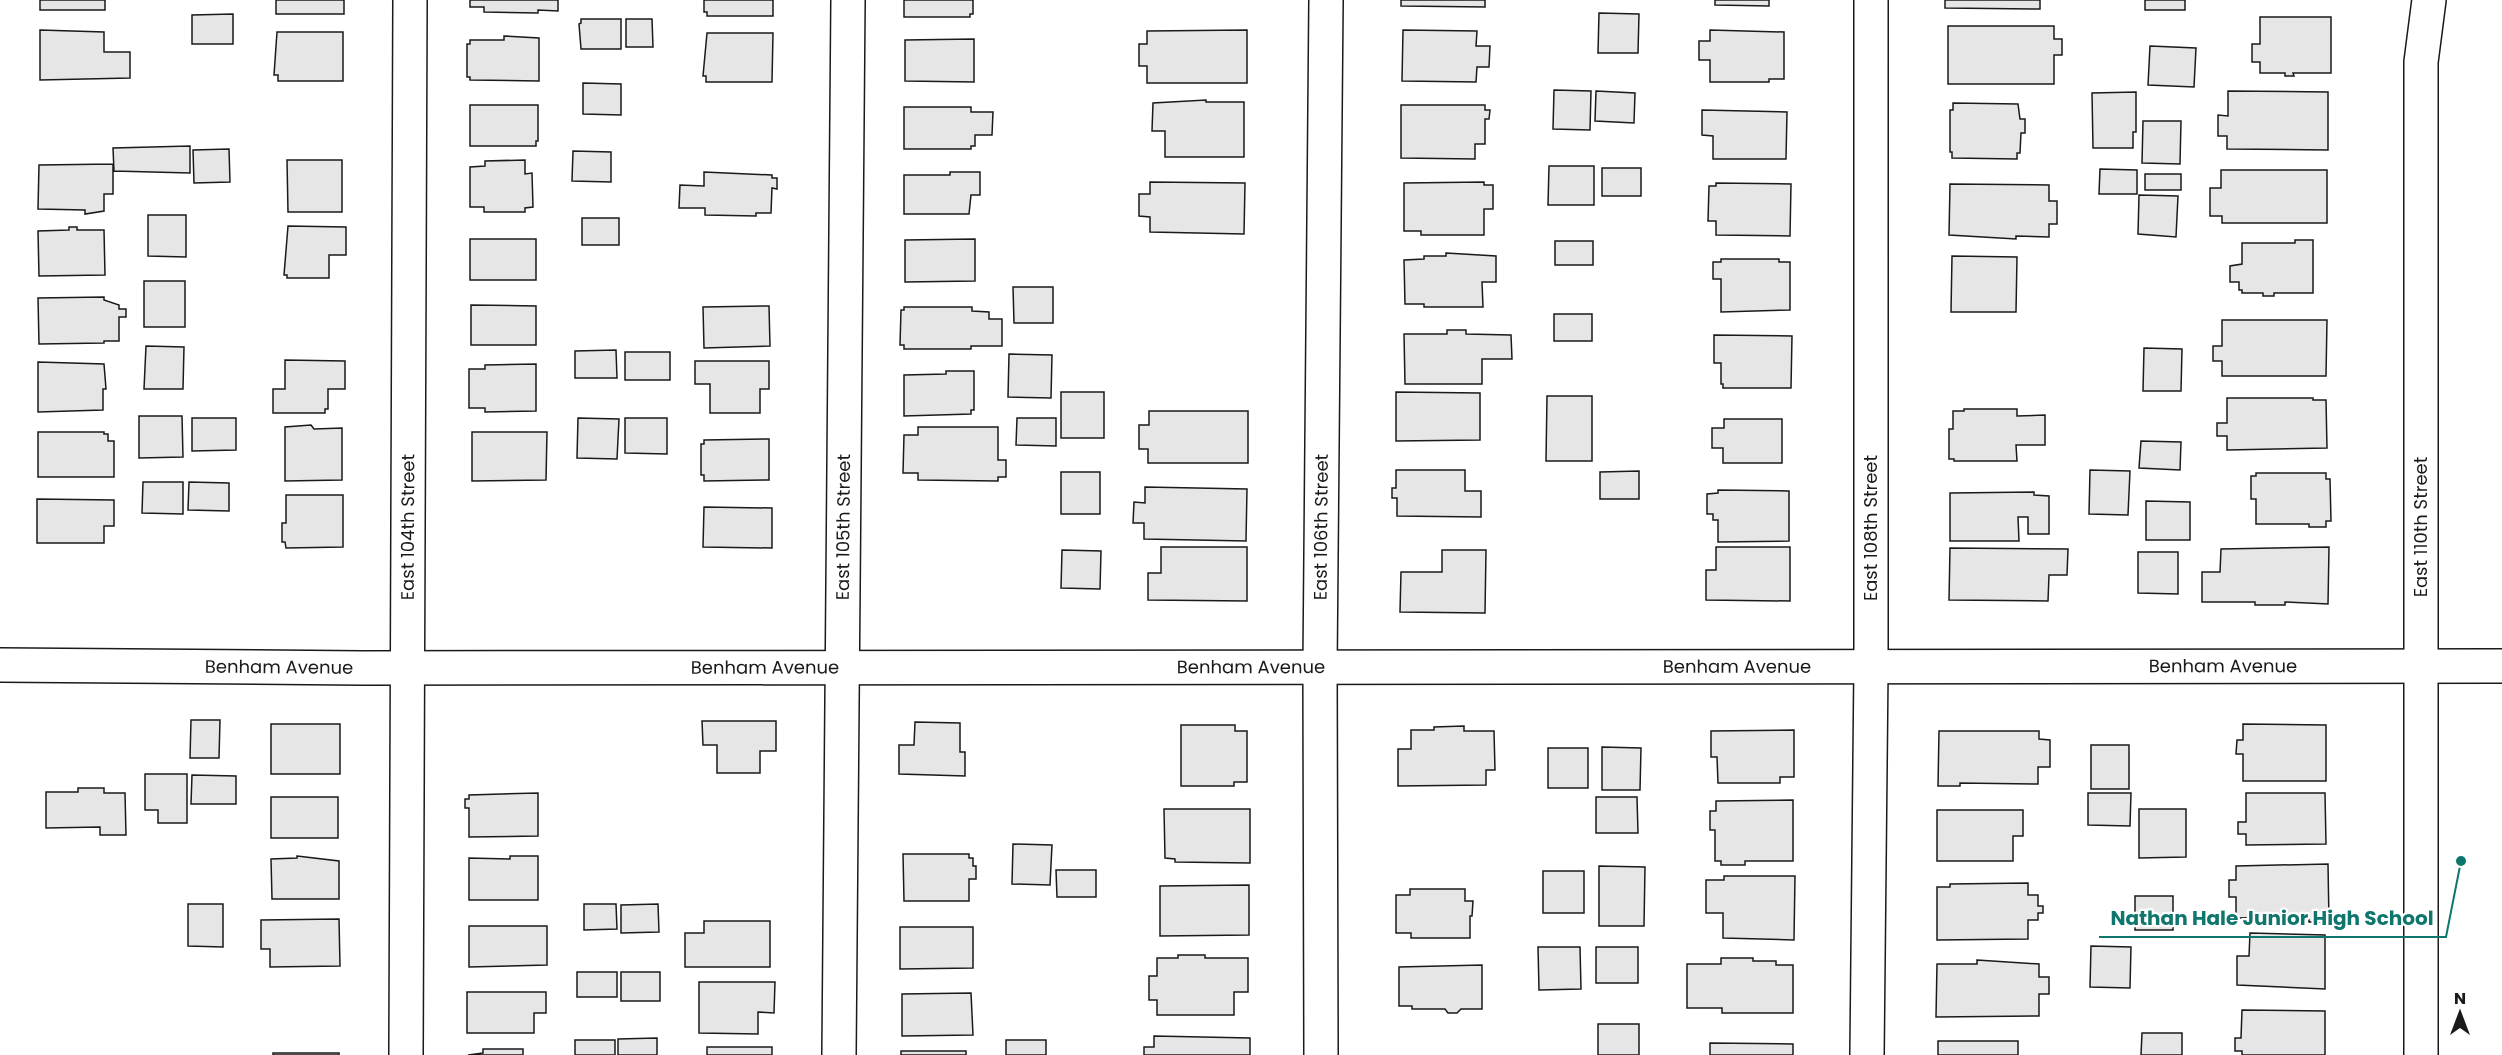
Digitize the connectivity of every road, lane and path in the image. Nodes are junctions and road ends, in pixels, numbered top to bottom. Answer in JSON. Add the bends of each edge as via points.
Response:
{"nodes":[{"id":1,"x":410,"y":0,"type":"edge"},
{"id":2,"x":848,"y":0,"type":"edge"},
{"id":3,"x":1326,"y":0,"type":"edge"},
{"id":4,"x":1870,"y":0,"type":"edge"},
{"id":5,"x":2429,"y":0,"type":"edge"},
{"id":6,"x":0,"y":665,"type":"edge"},
{"id":7,"x":2421,"y":666,"type":"junction"},
{"id":8,"x":2502,"y":666,"type":"edge"},
{"id":9,"x":843,"y":667,"type":"junction"},
{"id":10,"x":1320,"y":667,"type":"junction"},
{"id":11,"x":1870,"y":667,"type":"junction"},
{"id":12,"x":408,"y":668,"type":"junction"},
{"id":13,"x":406,"y":1055,"type":"edge"},
{"id":14,"x":839,"y":1055,"type":"edge"},
{"id":15,"x":1320,"y":1055,"type":"edge"},
{"id":16,"x":1868,"y":1055,"type":"edge"},
{"id":17,"x":2421,"y":1055,"type":"edge"}],
"edges":[{"from":1,"to":12,"type":"street","name":"East 104th Street"},
{"from":2,"to":9,"type":"street","name":"East 105th Street"},
{"from":3,"to":10,"type":"street","name":"East 106th Street"},
{"from":4,"to":11,"type":"street","name":"East 108th Street"},
{"from":5,"to":7,"type":"street","name":"East 110th Street","via":[[2421,62]]},
{"from":6,"to":12,"type":"street","name":"Benham Avenue"},
{"from":7,"to":8,"type":"street","name":"Benham Avenue"},
{"from":7,"to":11,"type":"street","name":"Benham Avenue"},
{"from":7,"to":17,"type":"street","name":"East 110th Street"},
{"from":9,"to":10,"type":"street","name":"Benham Avenue"},
{"from":9,"to":12,"type":"street","name":"Benham Avenue"},
{"from":9,"to":14,"type":"street","name":"East 105th Street"},
{"from":10,"to":11,"type":"street","name":"Benham Avenue"},
{"from":10,"to":15,"type":"street","name":"East 106th Street"},
{"from":11,"to":16,"type":"street","name":"East 108th Street"},
{"from":12,"to":13,"type":"street","name":"East 104th Street"}]}
